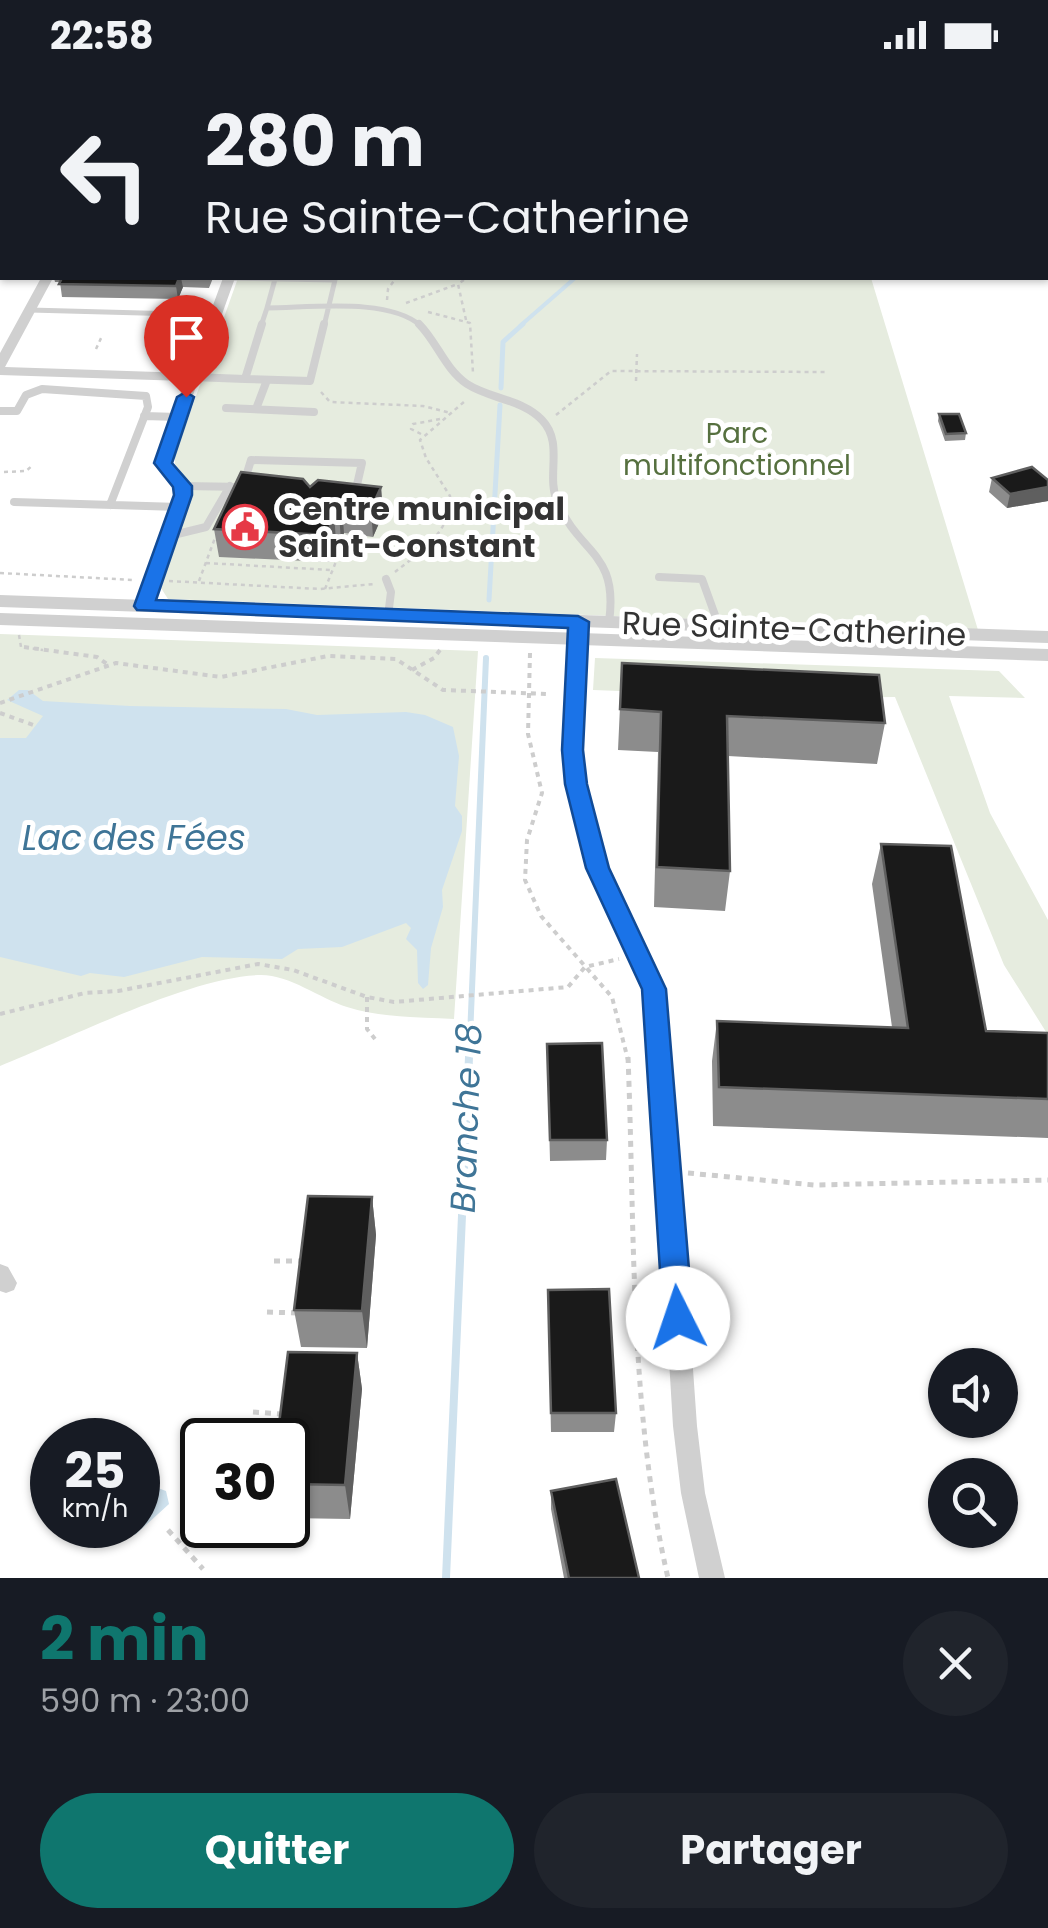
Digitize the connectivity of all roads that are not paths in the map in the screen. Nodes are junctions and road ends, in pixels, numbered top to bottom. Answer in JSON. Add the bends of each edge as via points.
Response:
{"nodes":[{"id":1,"x":45,"y":280,"type":"edge"},
{"id":2,"x":229,"y":280,"type":"edge"},
{"id":3,"x":275,"y":280,"type":"edge"},
{"id":4,"x":335,"y":280,"type":"edge"},
{"id":5,"x":267,"y":308,"type":"junction"},
{"id":6,"x":30,"y":310,"type":"junction"},
{"id":7,"x":328,"y":310,"type":"junction"},
{"id":8,"x":216,"y":315,"type":"junction"},
{"id":9,"x":0,"y":368,"type":"edge"},
{"id":10,"x":193,"y":377,"type":"junction"},
{"id":11,"x":245,"y":379,"type":"junction"},
{"id":12,"x":267,"y":380,"type":"junction"},
{"id":13,"x":226,"y":408,"type":"dead end"},
{"id":14,"x":256,"y":410,"type":"junction"},
{"id":15,"x":0,"y":411,"type":"edge"},
{"id":16,"x":314,"y":412,"type":"dead end"},
{"id":17,"x":144,"y":416,"type":"junction"},
{"id":18,"x":178,"y":417,"type":"junction"},
{"id":19,"x":182,"y":486,"type":"junction"},
{"id":20,"x":230,"y":486,"type":"junction"},
{"id":21,"x":242,"y":487,"type":"junction"},
{"id":22,"x":255,"y":487,"type":"edge"},
{"id":23,"x":334,"y":489,"type":"edge"},
{"id":24,"x":14,"y":502,"type":"dead end"},
{"id":25,"x":110,"y":505,"type":"junction"},
{"id":26,"x":179,"y":507,"type":"junction"},
{"id":27,"x":169,"y":536,"type":"junction"},
{"id":28,"x":659,"y":577,"type":"dead end"},
{"id":29,"x":386,"y":579,"type":"road end"},
{"id":30,"x":0,"y":601,"type":"edge"},
{"id":31,"x":144,"y":606,"type":"junction"},
{"id":32,"x":388,"y":616,"type":"junction"},
{"id":33,"x":0,"y":619,"type":"edge"},
{"id":34,"x":609,"y":622,"type":"junction"},
{"id":35,"x":718,"y":626,"type":"junction"},
{"id":36,"x":578,"y":630,"type":"junction"},
{"id":37,"x":1047,"y":646,"type":"edge"},
{"id":38,"x":712,"y":1578,"type":"edge"}],
"edges":[{"from":1,"to":6,"type":"street"},
{"from":2,"to":8,"type":"street"},
{"from":3,"to":5,"type":"lane"},
{"from":4,"to":7,"type":"lane"},
{"from":5,"to":7,"type":"lane"},
{"from":5,"to":11,"type":"lane"},
{"from":6,"to":8,"type":"lane"},
{"from":6,"to":9,"type":"street"},
{"from":7,"to":12,"type":"lane","via":[[310,381]]},
{"from":7,"to":34,"type":"lane","via":[[387,311],[414,320],[462,380],[542,421],[552,436],[558,506],[612,576]]},
{"from":8,"to":10,"type":"street"},
{"from":9,"to":10,"type":"street"},
{"from":10,"to":11,"type":"lane"},
{"from":10,"to":18,"type":"street"},
{"from":11,"to":12,"type":"lane"},
{"from":12,"to":14,"type":"lane"},
{"from":13,"to":14,"type":"lane"},
{"from":14,"to":16,"type":"lane"},
{"from":15,"to":17,"type":"lane","via":[[18,411],[36,390],[78,390],[146,396]]},
{"from":17,"to":18,"type":"lane"},
{"from":17,"to":25,"type":"lane"},
{"from":18,"to":19,"type":"street","via":[[162,463]]},
{"from":19,"to":20,"type":"lane"},
{"from":19,"to":26,"type":"street"},
{"from":20,"to":21,"type":"lane"},
{"from":20,"to":27,"type":"lane","via":[[206,527]]},
{"from":21,"to":22,"type":"lane"},
{"from":21,"to":23,"type":"lane","via":[[251,460],[362,463],[356,490]]},
{"from":24,"to":25,"type":"lane"},
{"from":25,"to":26,"type":"lane"},
{"from":26,"to":27,"type":"street"},
{"from":27,"to":31,"type":"street"},
{"from":28,"to":35,"type":"lane","via":[[702,579]]},
{"from":29,"to":32,"type":"lane"},
{"from":30,"to":31,"type":"street","name":"Rue Sainte-Catherine"},
{"from":31,"to":32,"type":"street","name":"Rue Sainte-Catherine"},
{"from":32,"to":36,"type":"street","name":"Rue Sainte-Catherine"},
{"from":33,"to":36,"type":"street","name":"Rue Sainte-Catherine"},
{"from":34,"to":35,"type":"street","name":"Rue Sainte-Catherine"},
{"from":34,"to":36,"type":"street","name":"Rue Sainte-Catherine"},
{"from":35,"to":37,"type":"street","name":"Rue Sainte-Catherine"},
{"from":36,"to":37,"type":"street","name":"Rue Sainte-Catherine"},
{"from":36,"to":38,"type":"street","via":[[576,784],[598,868],[654,989],[685,1426]]}]}
